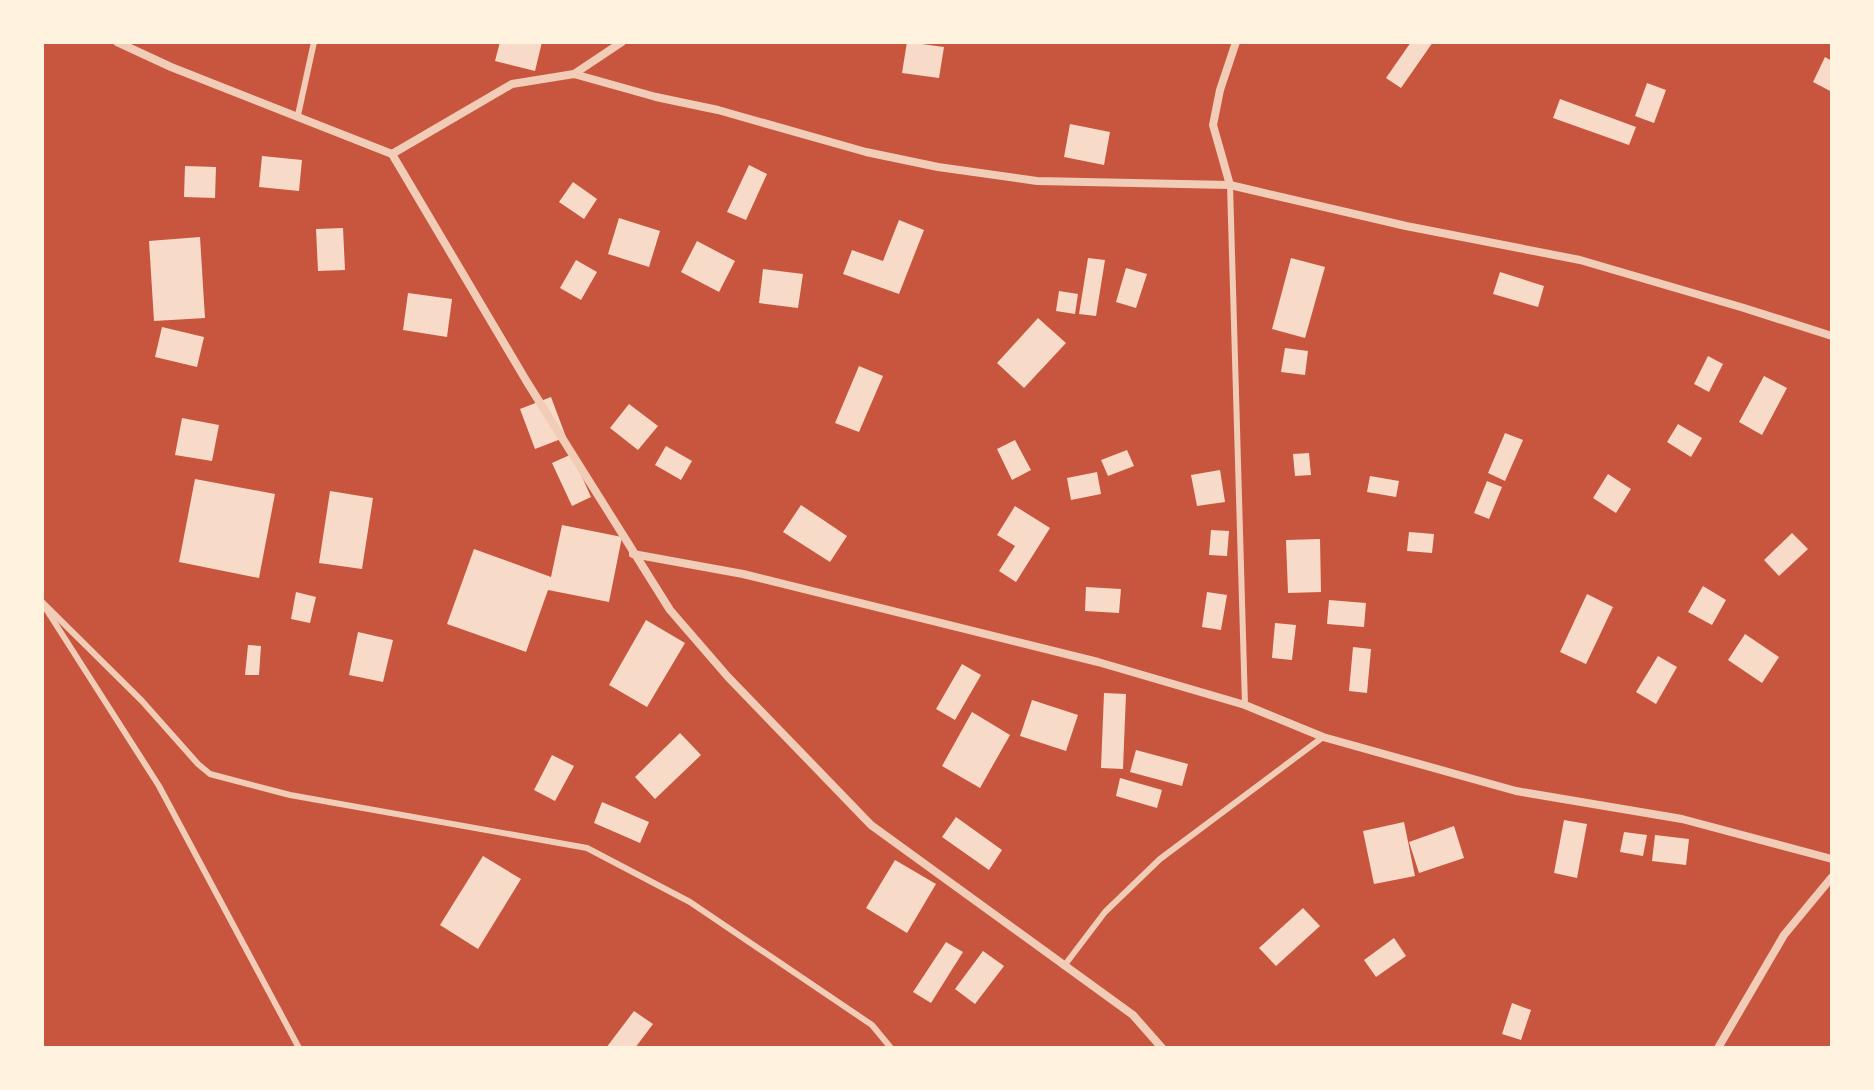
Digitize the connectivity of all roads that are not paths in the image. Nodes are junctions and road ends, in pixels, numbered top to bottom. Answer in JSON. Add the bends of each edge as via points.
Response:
{"nodes":[{"id":1,"x":117,"y":42,"type":"edge"},
{"id":2,"x":314,"y":42,"type":"edge"},
{"id":3,"x":622,"y":42,"type":"edge"},
{"id":4,"x":1236,"y":42,"type":"edge"},
{"id":5,"x":574,"y":74,"type":"junction"},
{"id":6,"x":298,"y":115,"type":"junction"},
{"id":7,"x":392,"y":154,"type":"junction"},
{"id":8,"x":1230,"y":185,"type":"junction"},
{"id":9,"x":1832,"y":336,"type":"edge"},
{"id":10,"x":632,"y":554,"type":"junction"},
{"id":11,"x":42,"y":602,"type":"edge"},
{"id":12,"x":1245,"y":705,"type":"junction"},
{"id":13,"x":1323,"y":737,"type":"junction"},
{"id":14,"x":1832,"y":859,"type":"edge"},
{"id":15,"x":1832,"y":877,"type":"edge"},
{"id":16,"x":1063,"y":967,"type":"junction"},
{"id":17,"x":1729,"y":1031,"type":"junction"},
{"id":18,"x":299,"y":1048,"type":"edge"},
{"id":19,"x":891,"y":1048,"type":"edge"},
{"id":20,"x":1162,"y":1048,"type":"edge"},
{"id":21,"x":1718,"y":1048,"type":"edge"},
{"id":22,"x":1730,"y":1048,"type":"edge"}],
"edges":[{"from":1,"to":6,"type":"street"},
{"from":2,"to":6,"type":"lane"},
{"from":3,"to":5,"type":"street"},
{"from":4,"to":8,"type":"street","via":[[1213,125]]},
{"from":5,"to":7,"type":"street","via":[[512,84]]},
{"from":5,"to":8,"type":"street","via":[[938,167],[1037,181]]},
{"from":6,"to":7,"type":"street"},
{"from":7,"to":10,"type":"street"},
{"from":8,"to":9,"type":"street","via":[[1580,260]]},
{"from":8,"to":12,"type":"lane"},
{"from":10,"to":12,"type":"street","via":[[743,574],[1098,662]]},
{"from":10,"to":16,"type":"street","via":[[670,610],[728,677],[871,825]]},
{"from":11,"to":18,"type":"lane","via":[[159,786]]},
{"from":11,"to":19,"type":"lane","via":[[210,774],[290,795],[587,848],[690,902],[872,1025]]},
{"from":12,"to":13,"type":"street"},
{"from":13,"to":14,"type":"street","via":[[1516,791],[1682,819]]},
{"from":13,"to":16,"type":"lane","via":[[1160,859],[1105,912]]},
{"from":15,"to":17,"type":"street","via":[[1784,935]]},
{"from":16,"to":20,"type":"street","via":[[1133,1015]]},
{"from":17,"to":21,"type":"street"},
{"from":17,"to":22,"type":"street"}]}
